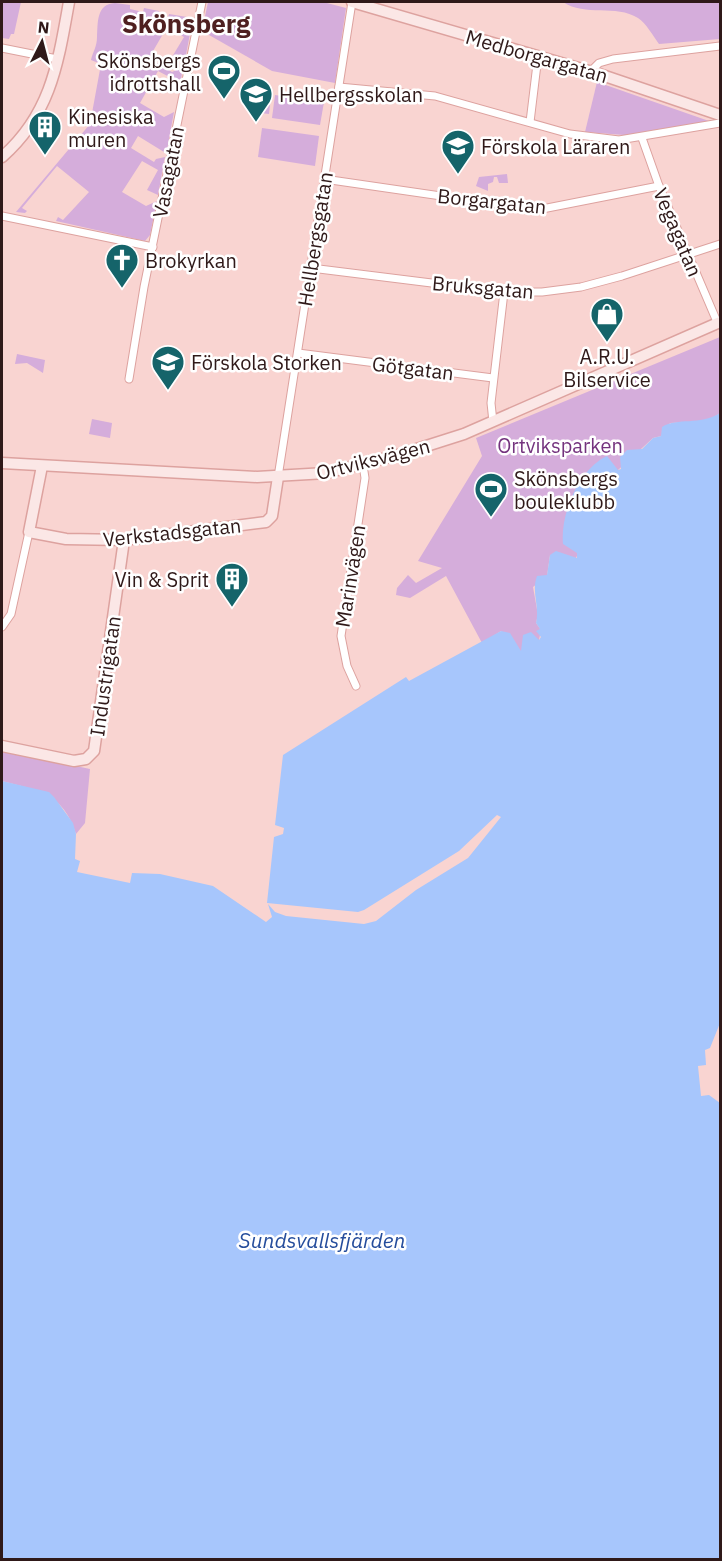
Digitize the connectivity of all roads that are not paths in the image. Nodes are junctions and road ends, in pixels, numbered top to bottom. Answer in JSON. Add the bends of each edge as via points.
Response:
{"nodes":[{"id":1,"x":69,"y":2,"type":"edge"},
{"id":2,"x":202,"y":2,"type":"edge"},
{"id":3,"x":352,"y":2,"type":"edge"},
{"id":4,"x":720,"y":46,"type":"edge"},
{"id":5,"x":2,"y":48,"type":"edge"},
{"id":6,"x":538,"y":56,"type":"junction"},
{"id":7,"x":57,"y":59,"type":"junction"},
{"id":8,"x":591,"y":71,"type":"junction"},
{"id":9,"x":339,"y":87,"type":"junction"},
{"id":10,"x":720,"y":115,"type":"edge"},
{"id":11,"x":530,"y":122,"type":"junction"},
{"id":12,"x":720,"y":123,"type":"edge"},
{"id":13,"x":642,"y":138,"type":"junction"},
{"id":14,"x":2,"y":157,"type":"edge"},
{"id":15,"x":324,"y":179,"type":"junction"},
{"id":16,"x":658,"y":186,"type":"junction"},
{"id":17,"x":2,"y":216,"type":"edge"},
{"id":18,"x":720,"y":244,"type":"edge"},
{"id":19,"x":153,"y":247,"type":"junction"},
{"id":20,"x":687,"y":255,"type":"junction"},
{"id":21,"x":311,"y":268,"type":"junction"},
{"id":22,"x":504,"y":292,"type":"junction"},
{"id":23,"x":719,"y":323,"type":"edge"},
{"id":24,"x":298,"y":353,"type":"junction"},
{"id":25,"x":493,"y":378,"type":"junction"},
{"id":26,"x":129,"y":379,"type":"dead end"},
{"id":27,"x":493,"y":422,"type":"junction"},
{"id":28,"x":2,"y":463,"type":"edge"},
{"id":29,"x":363,"y":465,"type":"junction"},
{"id":30,"x":42,"y":466,"type":"junction"},
{"id":31,"x":278,"y":477,"type":"junction"},
{"id":32,"x":29,"y":532,"type":"junction"},
{"id":33,"x":124,"y":540,"type":"junction"},
{"id":34,"x":2,"y":627,"type":"edge"},
{"id":35,"x":356,"y":686,"type":"dead end"},
{"id":36,"x":2,"y":746,"type":"edge"}],
"edges":[{"from":1,"to":7,"type":"street"},
{"from":2,"to":19,"type":"street","name":"Vasagatan"},
{"from":3,"to":6,"type":"street","name":"Medborgargatan"},
{"from":3,"to":9,"type":"street","name":"Hellbergsgatan"},
{"from":4,"to":8,"type":"street","via":[[613,59],[599,63]]},
{"from":5,"to":7,"type":"street"},
{"from":6,"to":8,"type":"street","name":"Medborgargatan"},
{"from":6,"to":11,"type":"street"},
{"from":7,"to":14,"type":"street","via":[[39,113]]},
{"from":8,"to":10,"type":"street","name":"Medborgargatan"},
{"from":9,"to":11,"type":"street","via":[[435,96]]},
{"from":9,"to":15,"type":"street","name":"Hellbergsgatan"},
{"from":11,"to":13,"type":"street","via":[[580,135],[619,140]]},
{"from":12,"to":13,"type":"street"},
{"from":13,"to":16,"type":"street","name":"Vegagatan"},
{"from":15,"to":16,"type":"street","name":"Borgargatan","via":[[537,210]]},
{"from":15,"to":21,"type":"street","name":"Hellbergsgatan"},
{"from":16,"to":20,"type":"street","name":"Vegagatan"},
{"from":17,"to":19,"type":"street"},
{"from":18,"to":20,"type":"street","name":"Bruksgatan"},
{"from":19,"to":26,"type":"street","name":"Vasagatan"},
{"from":20,"to":22,"type":"street","name":"Bruksgatan","via":[[581,287]]},
{"from":20,"to":23,"type":"street","name":"Vegagatan"},
{"from":21,"to":22,"type":"street","name":"Bruksgatan"},
{"from":21,"to":24,"type":"street","name":"Hellbergsgatan"},
{"from":22,"to":25,"type":"street"},
{"from":23,"to":27,"type":"street","name":"Ortviksvägen"},
{"from":24,"to":25,"type":"street","name":"Götgatan"},
{"from":24,"to":31,"type":"street","name":"Hellbergsgatan"},
{"from":25,"to":27,"type":"street"},
{"from":27,"to":29,"type":"street","name":"Ortviksvägen"},
{"from":28,"to":30,"type":"street","name":"Ortviksvägen"},
{"from":29,"to":31,"type":"street","name":"Ortviksvägen"},
{"from":29,"to":35,"type":"street","name":"Marinvägen","via":[[365,478],[341,636]]},
{"from":30,"to":31,"type":"street","name":"Ortviksvägen"},
{"from":30,"to":32,"type":"street"},
{"from":31,"to":33,"type":"street","name":"Verkstadsgatan","via":[[272,516],[266,522]]},
{"from":32,"to":33,"type":"street","name":"Verkstadsgatan","via":[[66,539]]},
{"from":32,"to":34,"type":"street","via":[[11,614]]},
{"from":33,"to":36,"type":"street","name":"Industrigatan","via":[[97,732],[90,757],[74,761]]}]}
